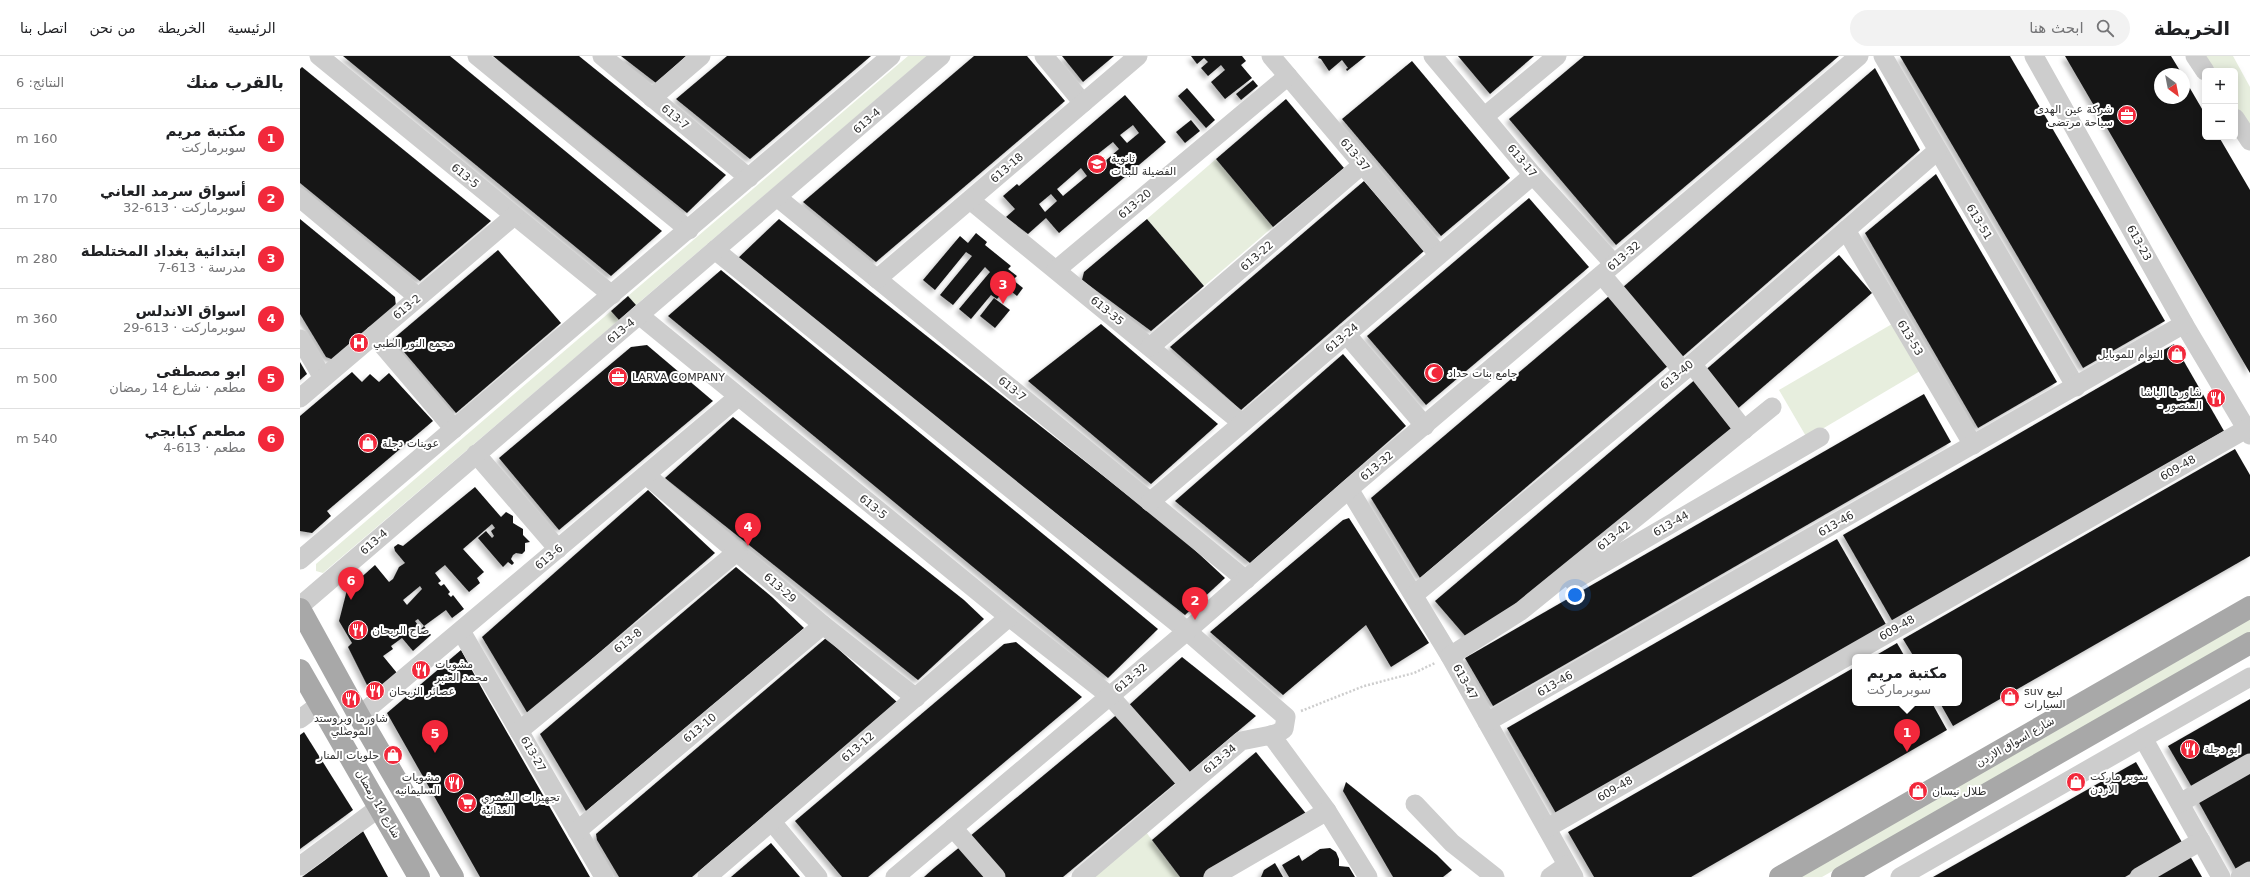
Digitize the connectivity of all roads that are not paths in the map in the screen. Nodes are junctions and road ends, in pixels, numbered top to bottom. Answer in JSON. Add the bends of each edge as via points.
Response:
{"nodes":[{"id":1,"x":319,"y":56,"type":"edge"},
{"id":2,"x":477,"y":56,"type":"edge"},
{"id":3,"x":602,"y":56,"type":"edge"},
{"id":4,"x":701,"y":56,"type":"edge"},
{"id":5,"x":891,"y":56,"type":"edge"},
{"id":6,"x":941,"y":56,"type":"edge"},
{"id":7,"x":1044,"y":56,"type":"edge"},
{"id":8,"x":1138,"y":56,"type":"edge"},
{"id":9,"x":1271,"y":56,"type":"edge"},
{"id":10,"x":1434,"y":56,"type":"edge"},
{"id":11,"x":1557,"y":56,"type":"edge"},
{"id":12,"x":1859,"y":56,"type":"edge"},
{"id":13,"x":1882,"y":56,"type":"edge"},
{"id":14,"x":2034,"y":56,"type":"edge"},
{"id":15,"x":2195,"y":56,"type":"edge"},
{"id":16,"x":2203,"y":68,"type":"edge"},
{"id":17,"x":1288,"y":76,"type":"junction"},
{"id":18,"x":652,"y":98,"type":"junction"},
{"id":19,"x":1083,"y":103,"type":"junction"},
{"id":20,"x":1485,"y":116,"type":"junction"},
{"id":21,"x":2238,"y":123,"type":"edge"},
{"id":22,"x":2250,"y":141,"type":"edge"},
{"id":23,"x":1937,"y":151,"type":"junction"},
{"id":24,"x":1363,"y":164,"type":"junction"},
{"id":25,"x":1533,"y":175,"type":"junction"},
{"id":26,"x":749,"y":178,"type":"junction"},
{"id":27,"x":300,"y":198,"type":"edge"},
{"id":28,"x":778,"y":198,"type":"junction"},
{"id":29,"x":970,"y":200,"type":"junction"},
{"id":30,"x":514,"y":216,"type":"junction"},
{"id":31,"x":689,"y":230,"type":"junction"},
{"id":32,"x":1846,"y":230,"type":"junction"},
{"id":33,"x":715,"y":250,"type":"junction"},
{"id":34,"x":1440,"y":255,"type":"junction"},
{"id":35,"x":1056,"y":270,"type":"junction"},
{"id":36,"x":1608,"y":270,"type":"junction"},
{"id":37,"x":877,"y":279,"type":"junction"},
{"id":38,"x":612,"y":295,"type":"junction"},
{"id":39,"x":418,"y":297,"type":"junction"},
{"id":40,"x":639,"y":315,"type":"junction"},
{"id":41,"x":2184,"y":324,"type":"junction"},
{"id":42,"x":1346,"y":334,"type":"junction"},
{"id":43,"x":374,"y":335,"type":"junction"},
{"id":44,"x":300,"y":339,"type":"edge"},
{"id":45,"x":1150,"y":347,"type":"junction"},
{"id":46,"x":1687,"y":367,"type":"junction"},
{"id":47,"x":323,"y":378,"type":"junction"},
{"id":48,"x":2076,"y":387,"type":"junction"},
{"id":49,"x":738,"y":397,"type":"junction"},
{"id":50,"x":300,"y":398,"type":"edge"},
{"id":51,"x":1772,"y":407,"type":"dead end"},
{"id":52,"x":1242,"y":423,"type":"junction"},
{"id":53,"x":1425,"y":426,"type":"junction"},
{"id":54,"x":454,"y":429,"type":"junction"},
{"id":55,"x":1744,"y":430,"type":"junction"},
{"id":56,"x":2249,"y":432,"type":"edge"},
{"id":57,"x":1820,"y":437,"type":"dead end"},
{"id":58,"x":1973,"y":445,"type":"junction"},
{"id":59,"x":476,"y":454,"type":"junction"},
{"id":60,"x":646,"y":475,"type":"junction"},
{"id":61,"x":1349,"y":490,"type":"junction"},
{"id":62,"x":1150,"y":502,"type":"junction"},
{"id":63,"x":558,"y":549,"type":"junction"},
{"id":64,"x":738,"y":552,"type":"junction"},
{"id":65,"x":300,"y":560,"type":"edge"},
{"id":66,"x":1246,"y":580,"type":"junction"},
{"id":67,"x":1414,"y":596,"type":"junction"},
{"id":68,"x":300,"y":606,"type":"edge"},
{"id":69,"x":2250,"y":607,"type":"edge"},
{"id":70,"x":300,"y":609,"type":"edge"},
{"id":71,"x":1522,"y":611,"type":"junction"},
{"id":72,"x":1009,"y":617,"type":"junction"},
{"id":73,"x":822,"y":625,"type":"junction"},
{"id":74,"x":461,"y":631,"type":"junction"},
{"id":75,"x":1187,"y":631,"type":"junction"},
{"id":76,"x":2250,"y":643,"type":"edge"},
{"id":77,"x":1855,"y":654,"type":"edge"},
{"id":78,"x":1450,"y":656,"type":"junction"},
{"id":79,"x":1852,"y":656,"type":"edge"},
{"id":80,"x":300,"y":670,"type":"edge"},
{"id":81,"x":2250,"y":677,"type":"edge"},
{"id":82,"x":1110,"y":696,"type":"junction"},
{"id":83,"x":916,"y":698,"type":"junction"},
{"id":84,"x":320,"y":704,"type":"junction"},
{"id":85,"x":359,"y":716,"type":"junction"},
{"id":86,"x":300,"y":719,"type":"edge"},
{"id":87,"x":1487,"y":722,"type":"junction"},
{"id":88,"x":519,"y":731,"type":"junction"},
{"id":89,"x":1271,"y":734,"type":"junction"},
{"id":90,"x":2144,"y":738,"type":"junction"},
{"id":91,"x":2250,"y":763,"type":"edge"},
{"id":92,"x":1189,"y":785,"type":"junction"},
{"id":93,"x":2180,"y":803,"type":"junction"},
{"id":94,"x":1415,"y":804,"type":"dead end"},
{"id":95,"x":380,"y":807,"type":"junction"},
{"id":96,"x":1327,"y":811,"type":"junction"},
{"id":97,"x":772,"y":822,"type":"junction"},
{"id":98,"x":953,"y":828,"type":"junction"},
{"id":99,"x":1547,"y":828,"type":"junction"},
{"id":100,"x":577,"y":831,"type":"junction"},
{"id":101,"x":2201,"y":841,"type":"junction"},
{"id":102,"x":300,"y":866,"type":"edge"},
{"id":103,"x":1571,"y":871,"type":"edge"},
{"id":104,"x":2250,"y":871,"type":"edge"},
{"id":105,"x":419,"y":877,"type":"edge"},
{"id":106,"x":453,"y":877,"type":"edge"},
{"id":107,"x":604,"y":877,"type":"edge"},
{"id":108,"x":707,"y":877,"type":"edge"},
{"id":109,"x":818,"y":877,"type":"edge"},
{"id":110,"x":896,"y":877,"type":"edge"},
{"id":111,"x":996,"y":877,"type":"edge"},
{"id":112,"x":1081,"y":877,"type":"edge"},
{"id":113,"x":1213,"y":877,"type":"edge"},
{"id":114,"x":1368,"y":877,"type":"edge"},
{"id":115,"x":1495,"y":877,"type":"edge"},
{"id":116,"x":1550,"y":877,"type":"edge"},
{"id":117,"x":1780,"y":877,"type":"edge"},
{"id":118,"x":1842,"y":877,"type":"edge"},
{"id":119,"x":1900,"y":877,"type":"edge"},
{"id":120,"x":2139,"y":877,"type":"edge"},
{"id":121,"x":2221,"y":877,"type":"edge"},
{"id":122,"x":2240,"y":877,"type":"edge"}],
"edges":[{"from":1,"to":30,"type":"street","name":"613-5"},
{"from":2,"to":31,"type":"street"},
{"from":3,"to":18,"type":"street","name":"613-7"},
{"from":4,"to":18,"type":"street"},
{"from":5,"to":26,"type":"street"},
{"from":6,"to":28,"type":"street","name":"613-4"},
{"from":7,"to":19,"type":"street"},
{"from":8,"to":19,"type":"street","name":"613-18"},
{"from":9,"to":17,"type":"street","name":"613-37"},
{"from":10,"to":20,"type":"street","name":"613-17"},
{"from":11,"to":20,"type":"street"},
{"from":12,"to":36,"type":"street","name":"613-32"},
{"from":13,"to":23,"type":"street","name":"613-51"},
{"from":14,"to":41,"type":"street","name":"613-23"},
{"from":15,"to":16,"type":"street"},
{"from":17,"to":24,"type":"street","name":"613-37"},
{"from":17,"to":35,"type":"street","name":"613-20"},
{"from":18,"to":26,"type":"street","name":"613-7"},
{"from":19,"to":29,"type":"street","name":"613-18"},
{"from":20,"to":25,"type":"street","name":"613-17"},
{"from":21,"to":22,"type":"street"},
{"from":23,"to":32,"type":"street","name":"613-40"},
{"from":23,"to":48,"type":"street","name":"613-51"},
{"from":24,"to":34,"type":"street","name":"613-37"},
{"from":24,"to":45,"type":"street","name":"613-22"},
{"from":25,"to":34,"type":"street","name":"613-24"},
{"from":25,"to":36,"type":"street","name":"613-17"},
{"from":26,"to":31,"type":"street"},
{"from":27,"to":39,"type":"street"},
{"from":28,"to":33,"type":"street","name":"613-4"},
{"from":28,"to":37,"type":"street","name":"613-7"},
{"from":29,"to":35,"type":"street","name":"613-35"},
{"from":29,"to":37,"type":"street","name":"613-18"},
{"from":30,"to":38,"type":"street","name":"613-5"},
{"from":30,"to":39,"type":"street","name":"613-2"},
{"from":31,"to":38,"type":"street"},
{"from":32,"to":46,"type":"street","name":"613-40"},
{"from":32,"to":58,"type":"street","name":"613-53"},
{"from":33,"to":40,"type":"street","name":"613-4"},
{"from":33,"to":75,"type":"street"},
{"from":34,"to":42,"type":"street","name":"613-24"},
{"from":35,"to":45,"type":"street","name":"613-35"},
{"from":36,"to":46,"type":"street","name":"613-17"},
{"from":36,"to":53,"type":"street","name":"613-32"},
{"from":37,"to":62,"type":"street","name":"613-7"},
{"from":38,"to":54,"type":"street"},
{"from":39,"to":43,"type":"street","name":"613-2"},
{"from":40,"to":49,"type":"street","name":"613-5"},
{"from":40,"to":59,"type":"street","name":"613-4"},
{"from":41,"to":48,"type":"street","name":"613-46"},
{"from":41,"to":56,"type":"street","name":"613-23"},
{"from":42,"to":52,"type":"street","name":"613-24"},
{"from":42,"to":53,"type":"street"},
{"from":43,"to":47,"type":"street","name":"613-2"},
{"from":43,"to":54,"type":"street"},
{"from":44,"to":47,"type":"street"},
{"from":45,"to":52,"type":"street","name":"613-35"},
{"from":46,"to":55,"type":"street","name":"613-17"},
{"from":46,"to":67,"type":"street","name":"613-40"},
{"from":47,"to":50,"type":"street","name":"613-2"},
{"from":48,"to":58,"type":"street","name":"613-46"},
{"from":49,"to":60,"type":"street","name":"613-6"},
{"from":49,"to":72,"type":"street","name":"613-5"},
{"from":51,"to":55,"type":"street","name":"613-42"},
{"from":52,"to":62,"type":"street","name":"613-24"},
{"from":53,"to":61,"type":"street","name":"613-32"},
{"from":54,"to":65,"type":"street"},
{"from":55,"to":71,"type":"street","name":"613-42"},
{"from":56,"to":77,"type":"street","name":"609-48"},
{"from":57,"to":71,"type":"street","name":"613-44"},
{"from":58,"to":87,"type":"street","name":"613-46"},
{"from":59,"to":63,"type":"street"},
{"from":59,"to":68,"type":"street","name":"613-4"},
{"from":60,"to":63,"type":"street","name":"613-6"},
{"from":60,"to":64,"type":"street","name":"613-29"},
{"from":61,"to":66,"type":"street","name":"613-32"},
{"from":61,"to":67,"type":"street","name":"613-47"},
{"from":62,"to":66,"type":"street","name":"613-7"},
{"from":63,"to":74,"type":"street","name":"613-6"},
{"from":64,"to":73,"type":"street","name":"613-29"},
{"from":64,"to":88,"type":"street","name":"613-8"},
{"from":66,"to":75,"type":"street","name":"613-32"},
{"from":67,"to":78,"type":"street","name":"613-47"},
{"from":69,"to":117,"type":"main road","name":"شارع اسواق الاردن"},
{"from":70,"to":85,"type":"main road"},
{"from":71,"to":78,"type":"street","name":"613-42"},
{"from":72,"to":82,"type":"street","name":"613-5"},
{"from":72,"to":83,"type":"street","name":"613-12"},
{"from":73,"to":83,"type":"street","name":"613-29"},
{"from":73,"to":100,"type":"street","name":"613-10"},
{"from":74,"to":85,"type":"street","name":"613-6"},
{"from":74,"to":88,"type":"street","name":"613-27"},
{"from":75,"to":82,"type":"street","name":"613-32"},
{"from":75,"to":89,"type":"street","via":[[1286,717],[1284,729]]},
{"from":76,"to":118,"type":"main road"},
{"from":78,"to":87,"type":"street","name":"613-47"},
{"from":79,"to":99,"type":"street","name":"609-48"},
{"from":80,"to":84,"type":"main road","name":"شارع 14 رمضان"},
{"from":81,"to":90,"type":"street"},
{"from":82,"to":92,"type":"street","name":"613-5"},
{"from":82,"to":98,"type":"street","name":"613-32"},
{"from":83,"to":97,"type":"street","name":"613-12"},
{"from":84,"to":86,"type":"street"},
{"from":84,"to":95,"type":"main road","name":"شارع 14 رمضان"},
{"from":85,"to":106,"type":"main road"},
{"from":87,"to":99,"type":"street","name":"613-47"},
{"from":88,"to":100,"type":"street","name":"613-27"},
{"from":89,"to":92,"type":"street","name":"613-34","via":[[1241,741]]},
{"from":89,"to":96,"type":"street"},
{"from":90,"to":93,"type":"street"},
{"from":90,"to":119,"type":"street"},
{"from":91,"to":93,"type":"street"},
{"from":92,"to":112,"type":"street","name":"613-34"},
{"from":93,"to":101,"type":"street"},
{"from":94,"to":115,"type":"street","via":[[1452,843]]},
{"from":95,"to":102,"type":"street"},
{"from":95,"to":105,"type":"main road","name":"شارع 14 رمضان"},
{"from":96,"to":113,"type":"street"},
{"from":96,"to":114,"type":"street"},
{"from":97,"to":108,"type":"street","name":"613-12"},
{"from":97,"to":109,"type":"street"},
{"from":98,"to":110,"type":"street","name":"613-32"},
{"from":98,"to":111,"type":"street"},
{"from":99,"to":103,"type":"street","name":"613-47"},
{"from":100,"to":107,"type":"street","name":"613-27"},
{"from":101,"to":120,"type":"street"},
{"from":101,"to":121,"type":"street"},
{"from":103,"to":116,"type":"street"},
{"from":104,"to":122,"type":"street"}]}
